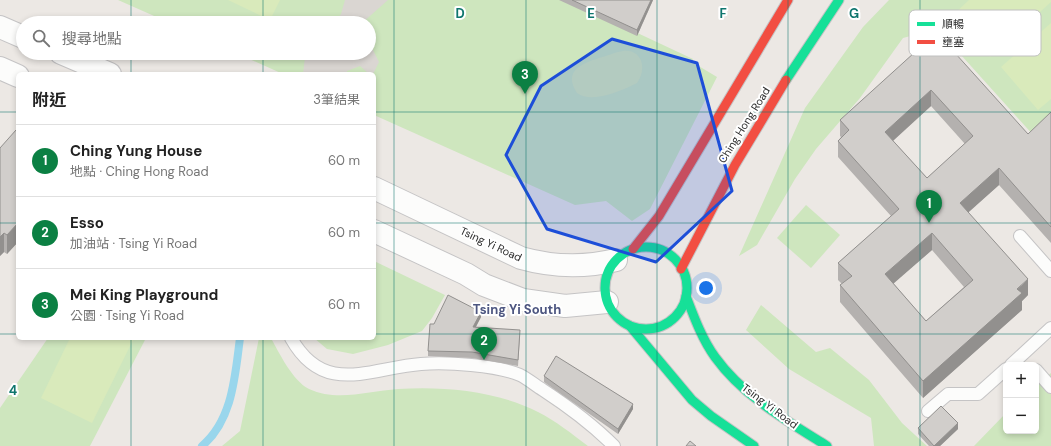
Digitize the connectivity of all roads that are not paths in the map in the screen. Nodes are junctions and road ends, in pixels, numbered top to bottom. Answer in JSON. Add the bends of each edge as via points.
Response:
{"nodes":[{"id":1,"x":788,"y":0,"type":"edge"},
{"id":2,"x":839,"y":0,"type":"edge"},
{"id":3,"x":0,"y":27,"type":"edge"},
{"id":4,"x":16,"y":34,"type":"edge"},
{"id":5,"x":77,"y":60,"type":"edge"},
{"id":6,"x":0,"y":68,"type":"edge"},
{"id":7,"x":105,"y":72,"type":"edge"},
{"id":8,"x":16,"y":75,"type":"edge"},
{"id":9,"x":376,"y":189,"type":"edge"},
{"id":10,"x":376,"y":232,"type":"edge"},
{"id":11,"x":1020,"y":236,"type":"dead end"},
{"id":12,"x":625,"y":255,"type":"junction"},
{"id":13,"x":681,"y":269,"type":"junction"},
{"id":14,"x":1051,"y":271,"type":"edge"},
{"id":15,"x":686,"y":296,"type":"junction"},
{"id":16,"x":607,"y":302,"type":"junction"},
{"id":17,"x":630,"y":326,"type":"junction"},
{"id":18,"x":1051,"y":328,"type":"edge"},
{"id":19,"x":292,"y":340,"type":"edge"},
{"id":20,"x":1022,"y":354,"type":"junction"},
{"id":21,"x":1013,"y":362,"type":"edge"},
{"id":22,"x":1029,"y":362,"type":"edge"},
{"id":23,"x":1003,"y":372,"type":"edge"},
{"id":24,"x":1039,"y":373,"type":"edge"},
{"id":25,"x":1051,"y":387,"type":"edge"},
{"id":26,"x":928,"y":411,"type":"dead end"},
{"id":27,"x":614,"y":446,"type":"edge"},
{"id":28,"x":754,"y":446,"type":"edge"},
{"id":29,"x":827,"y":446,"type":"edge"}],
"edges":[{"from":1,"to":12,"type":"main road","via":[[659,216]]},
{"from":2,"to":13,"type":"main road","name":"Ching Hong Road","via":[[738,155]]},
{"from":3,"to":4,"type":"street"},
{"from":5,"to":7,"type":"street"},
{"from":6,"to":8,"type":"street"},
{"from":9,"to":12,"type":"street","name":"Tsing Yi Road","via":[[521,258],[539,263],[571,266],[597,264]]},
{"from":10,"to":16,"type":"street","via":[[484,285],[523,300],[565,306]]},
{"from":11,"to":14,"type":"lane"},
{"from":12,"to":13,"type":"main road","via":[[644,247],[660,250],[675,260]]},
{"from":12,"to":16,"type":"main road","via":[[608,272],[605,287]]},
{"from":13,"to":15,"type":"main road","via":[[686,282]]},
{"from":15,"to":17,"type":"main road","via":[[675,317],[667,323],[650,329]]},
{"from":15,"to":29,"type":"main road","name":"Tsing Yi Road","via":[[700,332],[720,364],[746,391]]},
{"from":16,"to":17,"type":"main road","via":[[619,319]]},
{"from":17,"to":28,"type":"main road","via":[[692,400]]},
{"from":18,"to":20,"type":"lane"},
{"from":19,"to":27,"type":"lane","via":[[297,350],[311,363],[329,372],[369,374],[420,364],[467,365],[520,375],[597,428]]},
{"from":20,"to":21,"type":"lane"},
{"from":20,"to":22,"type":"lane"},
{"from":23,"to":26,"type":"lane","via":[[978,394],[948,394]]},
{"from":24,"to":25,"type":"lane"}]}
